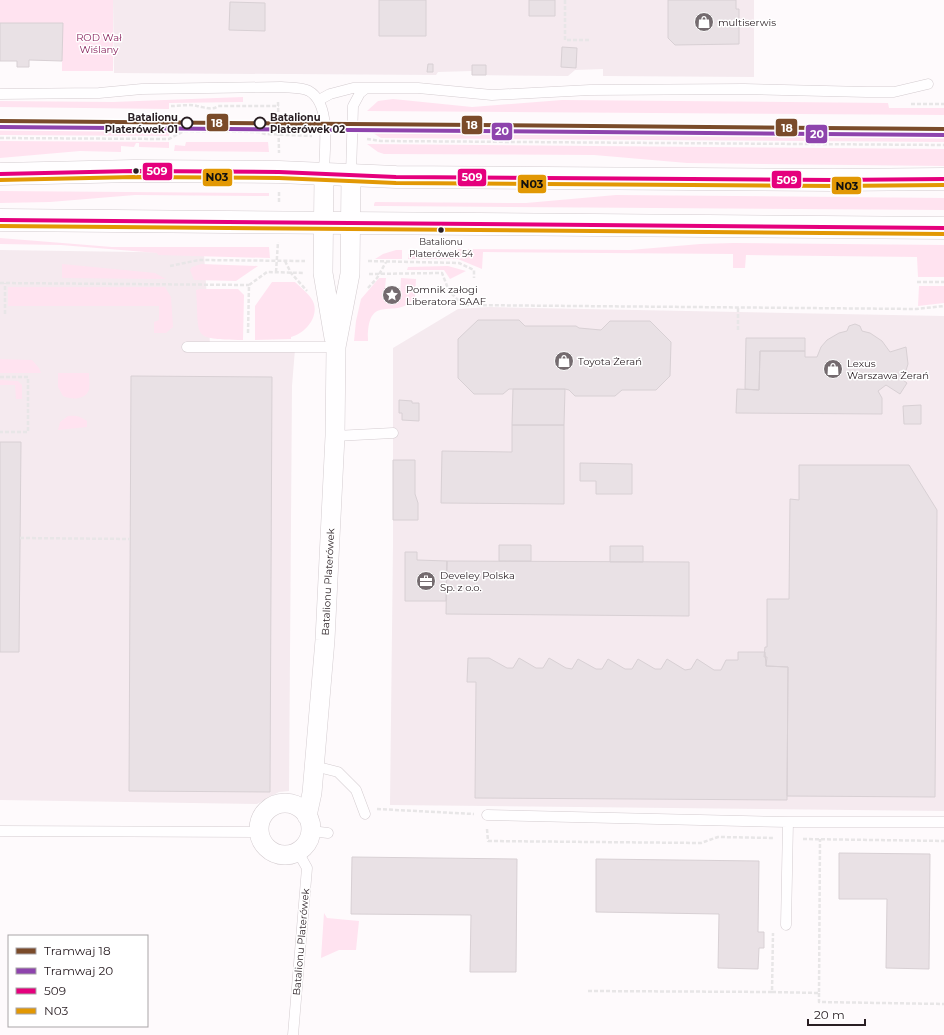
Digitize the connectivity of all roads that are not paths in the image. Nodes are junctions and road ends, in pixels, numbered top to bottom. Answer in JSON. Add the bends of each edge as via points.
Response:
{"nodes":[{"id":1,"x":928,"y":84,"type":"dead end"},
{"id":2,"x":365,"y":89,"type":"junction"},
{"id":3,"x":0,"y":94,"type":"edge"},
{"id":4,"x":319,"y":100,"type":"junction"},
{"id":5,"x":0,"y":174,"type":"edge"},
{"id":6,"x":324,"y":174,"type":"junction"},
{"id":7,"x":351,"y":175,"type":"junction"},
{"id":8,"x":944,"y":179,"type":"edge"},
{"id":9,"x":0,"y":220,"type":"edge"},
{"id":10,"x":323,"y":222,"type":"junction"},
{"id":11,"x":350,"y":223,"type":"junction"},
{"id":12,"x":944,"y":228,"type":"edge"},
{"id":13,"x":187,"y":347,"type":"dead end"},
{"id":14,"x":336,"y":347,"type":"junction"},
{"id":15,"x":393,"y":432,"type":"dead end"},
{"id":16,"x":335,"y":436,"type":"junction"},
{"id":17,"x":314,"y":766,"type":"junction"},
{"id":18,"x":365,"y":814,"type":"road end"},
{"id":19,"x":487,"y":815,"type":"road end"},
{"id":20,"x":788,"y":822,"type":"junction"},
{"id":21,"x":944,"y":822,"type":"edge"},
{"id":22,"x":315,"y":827,"type":"junction"},
{"id":23,"x":0,"y":831,"type":"edge"},
{"id":24,"x":260,"y":832,"type":"junction"},
{"id":25,"x":298,"y":852,"type":"junction"},
{"id":26,"x":786,"y":925,"type":"dead end"},
{"id":27,"x":293,"y":1035,"type":"edge"}],
"edges":[{"from":1,"to":2,"type":"lane","via":[[894,92],[597,90],[492,95],[418,88]]},
{"from":2,"to":4,"type":"lane","via":[[341,90]]},
{"from":2,"to":7,"type":"lane","via":[[360,92],[353,106]]},
{"from":3,"to":4,"type":"lane","via":[[281,87],[303,89]]},
{"from":4,"to":6,"type":"lane","via":[[324,114]]},
{"from":5,"to":6,"type":"main road","via":[[134,171]]},
{"from":6,"to":7,"type":"main road"},
{"from":6,"to":10,"type":"street","name":"Batalionu Platerówek"},
{"from":7,"to":8,"type":"main road"},
{"from":7,"to":11,"type":"street","name":"Batalionu Platerówek"},
{"from":9,"to":10,"type":"main road"},
{"from":10,"to":11,"type":"main road"},
{"from":10,"to":14,"type":"street","name":"Batalionu Platerówek","via":[[324,287]]},
{"from":11,"to":12,"type":"main road"},
{"from":11,"to":14,"type":"street","name":"Batalionu Platerówek","via":[[348,288]]},
{"from":13,"to":14,"type":"lane"},
{"from":14,"to":16,"type":"street","name":"Batalionu Platerówek"},
{"from":15,"to":16,"type":"lane"},
{"from":16,"to":17,"type":"street","name":"Batalionu Platerówek","via":[[325,640]]},
{"from":17,"to":18,"type":"lane","via":[[338,772],[356,790]]},
{"from":17,"to":22,"type":"street","name":"Batalionu Platerówek","via":[[312,794]]},
{"from":19,"to":20,"type":"lane"},
{"from":20,"to":21,"type":"lane"},
{"from":20,"to":26,"type":"lane"},
{"from":22,"to":24,"type":"street","via":[[295,805],[286,804],[277,805],[263,815]]},
{"from":22,"to":25,"type":"street","name":"Batalionu Platerówek"},
{"from":23,"to":24,"type":"lane"},
{"from":24,"to":25,"type":"street","via":[[262,841],[274,853],[282,855]]},
{"from":25,"to":27,"type":"lane","name":"Batalionu Platerówek","via":[[307,868]]}]}
